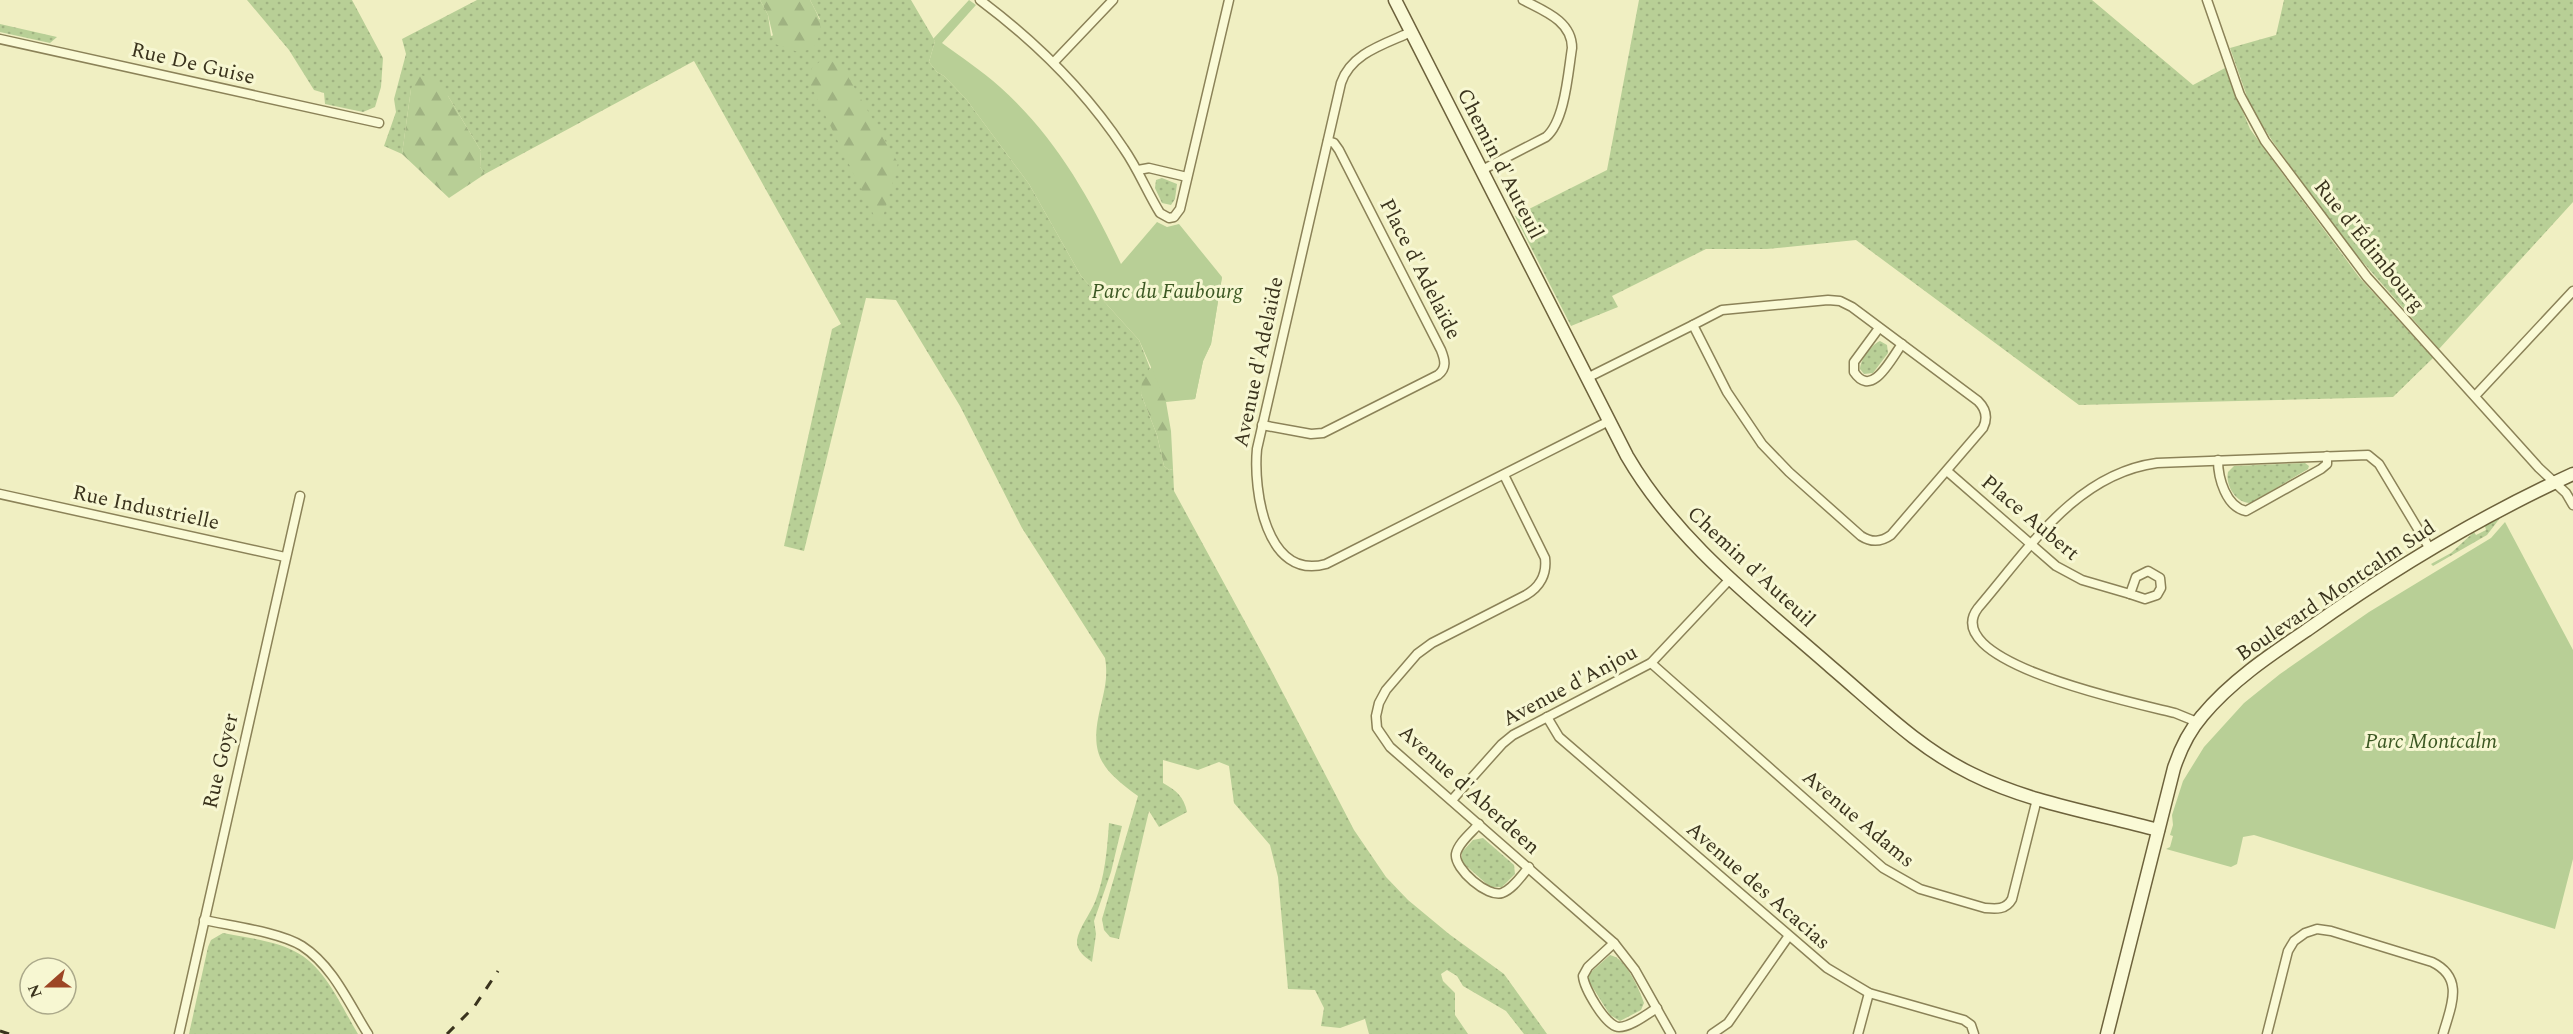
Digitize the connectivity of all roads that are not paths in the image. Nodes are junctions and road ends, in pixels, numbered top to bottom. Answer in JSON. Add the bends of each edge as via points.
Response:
{"nodes":[{"id":1,"x":980,"y":0,"type":"edge"},
{"id":2,"x":1113,"y":0,"type":"edge"},
{"id":3,"x":1229,"y":0,"type":"edge"},
{"id":4,"x":1524,"y":0,"type":"edge"},
{"id":5,"x":2207,"y":0,"type":"edge"},
{"id":6,"x":1398,"y":1,"type":"edge"},
{"id":7,"x":1411,"y":32,"type":"junction"},
{"id":8,"x":0,"y":39,"type":"edge"},
{"id":9,"x":1054,"y":62,"type":"junction"},
{"id":10,"x":379,"y":123,"type":"dead end"},
{"id":11,"x":1328,"y":141,"type":"junction"},
{"id":12,"x":1138,"y":170,"type":"junction"},
{"id":13,"x":1482,"y":170,"type":"junction"},
{"id":14,"x":1187,"y":177,"type":"junction"},
{"id":15,"x":2573,"y":291,"type":"edge"},
{"id":16,"x":1692,"y":325,"type":"junction"},
{"id":17,"x":1879,"y":328,"type":"junction"},
{"id":18,"x":1902,"y":344,"type":"junction"},
{"id":19,"x":1587,"y":378,"type":"junction"},
{"id":20,"x":2475,"y":396,"type":"junction"},
{"id":21,"x":1609,"y":421,"type":"junction"},
{"id":22,"x":1262,"y":424,"type":"junction"},
{"id":23,"x":2327,"y":456,"type":"junction"},
{"id":24,"x":2218,"y":460,"type":"junction"},
{"id":25,"x":1947,"y":471,"type":"junction"},
{"id":26,"x":2573,"y":474,"type":"edge"},
{"id":27,"x":1504,"y":475,"type":"junction"},
{"id":28,"x":2554,"y":482,"type":"junction"},
{"id":29,"x":0,"y":494,"type":"edge"},
{"id":30,"x":300,"y":496,"type":"dead end"},
{"id":31,"x":2573,"y":505,"type":"edge"},
{"id":32,"x":2032,"y":546,"type":"junction"},
{"id":33,"x":2430,"y":549,"type":"junction"},
{"id":34,"x":285,"y":557,"type":"junction"},
{"id":35,"x":1730,"y":579,"type":"junction"},
{"id":36,"x":2130,"y":594,"type":"dead end"},
{"id":37,"x":1651,"y":663,"type":"junction"},
{"id":38,"x":1547,"y":717,"type":"junction"},
{"id":39,"x":2197,"y":722,"type":"junction"},
{"id":40,"x":2037,"y":799,"type":"junction"},
{"id":41,"x":1452,"y":800,"type":"junction"},
{"id":42,"x":1479,"y":824,"type":"junction"},
{"id":43,"x":2158,"y":830,"type":"junction"},
{"id":44,"x":1529,"y":867,"type":"junction"},
{"id":45,"x":204,"y":920,"type":"junction"},
{"id":46,"x":1788,"y":937,"type":"junction"},
{"id":47,"x":1614,"y":943,"type":"junction"},
{"id":48,"x":1869,"y":993,"type":"junction"},
{"id":49,"x":1657,"y":1008,"type":"junction"},
{"id":50,"x":179,"y":1034,"type":"edge"},
{"id":51,"x":368,"y":1034,"type":"edge"},
{"id":52,"x":1671,"y":1034,"type":"edge"},
{"id":53,"x":1713,"y":1034,"type":"edge"},
{"id":54,"x":1858,"y":1034,"type":"edge"},
{"id":55,"x":1974,"y":1034,"type":"edge"},
{"id":56,"x":2107,"y":1034,"type":"edge"},
{"id":57,"x":2267,"y":1034,"type":"edge"},
{"id":58,"x":2443,"y":1034,"type":"edge"}],
"edges":[{"from":1,"to":9,"type":"street"},
{"from":2,"to":9,"type":"street"},
{"from":3,"to":14,"type":"street"},
{"from":4,"to":13,"type":"street","via":[[1562,23],[1571,38],[1559,118],[1546,137]]},
{"from":5,"to":20,"type":"street","name":"Rue d'Édimbourg","via":[[2244,105],[2265,141],[2367,277]]},
{"from":6,"to":7,"type":"street","name":"Chemin d'Auteuil"},
{"from":7,"to":11,"type":"street","name":"Avenue d'Adelaïde","via":[[1348,68]]},
{"from":7,"to":13,"type":"street","name":"Chemin d'Auteuil"},
{"from":8,"to":10,"type":"street","name":"Rue De Guise"},
{"from":9,"to":12,"type":"street","via":[[1098,112]]},
{"from":11,"to":22,"type":"street","name":"Avenue d'Adelaïde"},
{"from":11,"to":22,"type":"street","name":"Place d'Adelaïde","via":[[1339,150],[1425,319],[1444,357],[1444,369],[1323,433]]},
{"from":12,"to":14,"type":"street","via":[[1149,168]]},
{"from":12,"to":14,"type":"street","via":[[1160,213],[1170,218],[1180,209]]},
{"from":13,"to":19,"type":"street","name":"Chemin d'Auteuil"},
{"from":15,"to":20,"type":"street"},
{"from":16,"to":17,"type":"street","via":[[1722,310],[1828,300],[1845,303]]},
{"from":16,"to":19,"type":"street"},
{"from":16,"to":25,"type":"street","via":[[1727,392],[1762,444],[1867,540],[1879,541],[1891,535]]},
{"from":17,"to":18,"type":"street"},
{"from":17,"to":18,"type":"street","via":[[1854,362],[1854,372],[1861,380],[1876,379]]},
{"from":18,"to":25,"type":"street","via":[[1978,401],[1985,411],[1983,428]]},
{"from":19,"to":21,"type":"street","name":"Chemin d'Auteuil"},
{"from":20,"to":28,"type":"street","name":"Rue d'Édimbourg"},
{"from":21,"to":27,"type":"street","name":"Avenue d'Adelaïde"},
{"from":21,"to":35,"type":"street","name":"Chemin d'Auteuil","via":[[1633,467],[1664,512]]},
{"from":22,"to":27,"type":"street","name":"Avenue d'Adelaïde","via":[[1255,473],[1259,501],[1278,549],[1301,565],[1319,566],[1334,561]]},
{"from":23,"to":24,"type":"street"},
{"from":23,"to":24,"type":"street","via":[[2321,469],[2246,511],[2234,505],[2224,488],[2218,475]]},
{"from":23,"to":33,"type":"street","via":[[2362,455],[2376,460]]},
{"from":24,"to":32,"type":"street","via":[[2145,465],[2106,478],[2070,504]]},
{"from":25,"to":32,"type":"street","name":"Place Aubert"},
{"from":26,"to":28,"type":"street","name":"Boulevard Montcalm Sud"},
{"from":27,"to":41,"type":"street","name":"Avenue d'Aberdeen","via":[[1545,558],[1541,582],[1533,591],[1421,650],[1386,690],[1377,709],[1377,729],[1384,739]]},
{"from":28,"to":31,"type":"street","name":"Rue d'Édimbourg"},
{"from":28,"to":33,"type":"street","name":"Boulevard Montcalm Sud"},
{"from":29,"to":34,"type":"street","name":"Rue Industrielle"},
{"from":30,"to":34,"type":"street","name":"Rue Goyer"},
{"from":32,"to":36,"type":"street","name":"Place Aubert","via":[[2073,576]]},
{"from":32,"to":39,"type":"street","via":[[1974,613],[1971,624],[1978,639],[2008,660],[2046,678]]},
{"from":33,"to":39,"type":"street","name":"Boulevard Montcalm Sud","via":[[2259,664]]},
{"from":34,"to":45,"type":"street","name":"Rue Goyer"},
{"from":35,"to":37,"type":"street","name":"Avenue d'Anjou"},
{"from":35,"to":40,"type":"street","name":"Chemin d'Auteuil","via":[[1920,743],[1972,775]]},
{"from":37,"to":38,"type":"street","name":"Avenue d'Anjou"},
{"from":37,"to":40,"type":"street","name":"Avenue Adams","via":[[1883,868],[1920,890],[1985,908],[2006,906],[2012,899]]},
{"from":38,"to":41,"type":"street","name":"Avenue d'Anjou","via":[[1502,744]]},
{"from":38,"to":46,"type":"street","name":"Avenue des Acacias","via":[[1559,737]]},
{"from":39,"to":43,"type":"street","name":"Boulevard Montcalm Sud","via":[[2177,759]]},
{"from":40,"to":43,"type":"street","name":"Chemin d'Auteuil"},
{"from":41,"to":42,"type":"street","name":"Avenue d'Aberdeen"},
{"from":42,"to":44,"type":"street","name":"Avenue d'Aberdeen"},
{"from":42,"to":44,"type":"street","via":[[1457,851],[1456,861],[1462,871],[1487,892],[1497,894],[1509,889]]},
{"from":43,"to":56,"type":"street","name":"Boulevard Montcalm Sud"},
{"from":44,"to":47,"type":"street","name":"Avenue d'Aberdeen"},
{"from":45,"to":50,"type":"street","name":"Rue Goyer"},
{"from":45,"to":51,"type":"street","via":[[301,945],[326,968]]},
{"from":46,"to":48,"type":"street","name":"Avenue des Acacias","via":[[1827,968]]},
{"from":46,"to":53,"type":"street","via":[[1728,1023]]},
{"from":47,"to":49,"type":"street","name":"Avenue d'Aberdeen"},
{"from":47,"to":49,"type":"street","via":[[1584,972],[1583,981],[1591,996],[1609,1023],[1618,1027]]},
{"from":48,"to":54,"type":"street"},
{"from":48,"to":55,"type":"street","name":"Avenue des Acacias","via":[[1964,1020]]},
{"from":49,"to":52,"type":"street","name":"Avenue d'Aberdeen"},
{"from":57,"to":58,"type":"street","via":[[2290,946],[2305,933],[2323,929],[2444,969],[2454,994]]}]}
